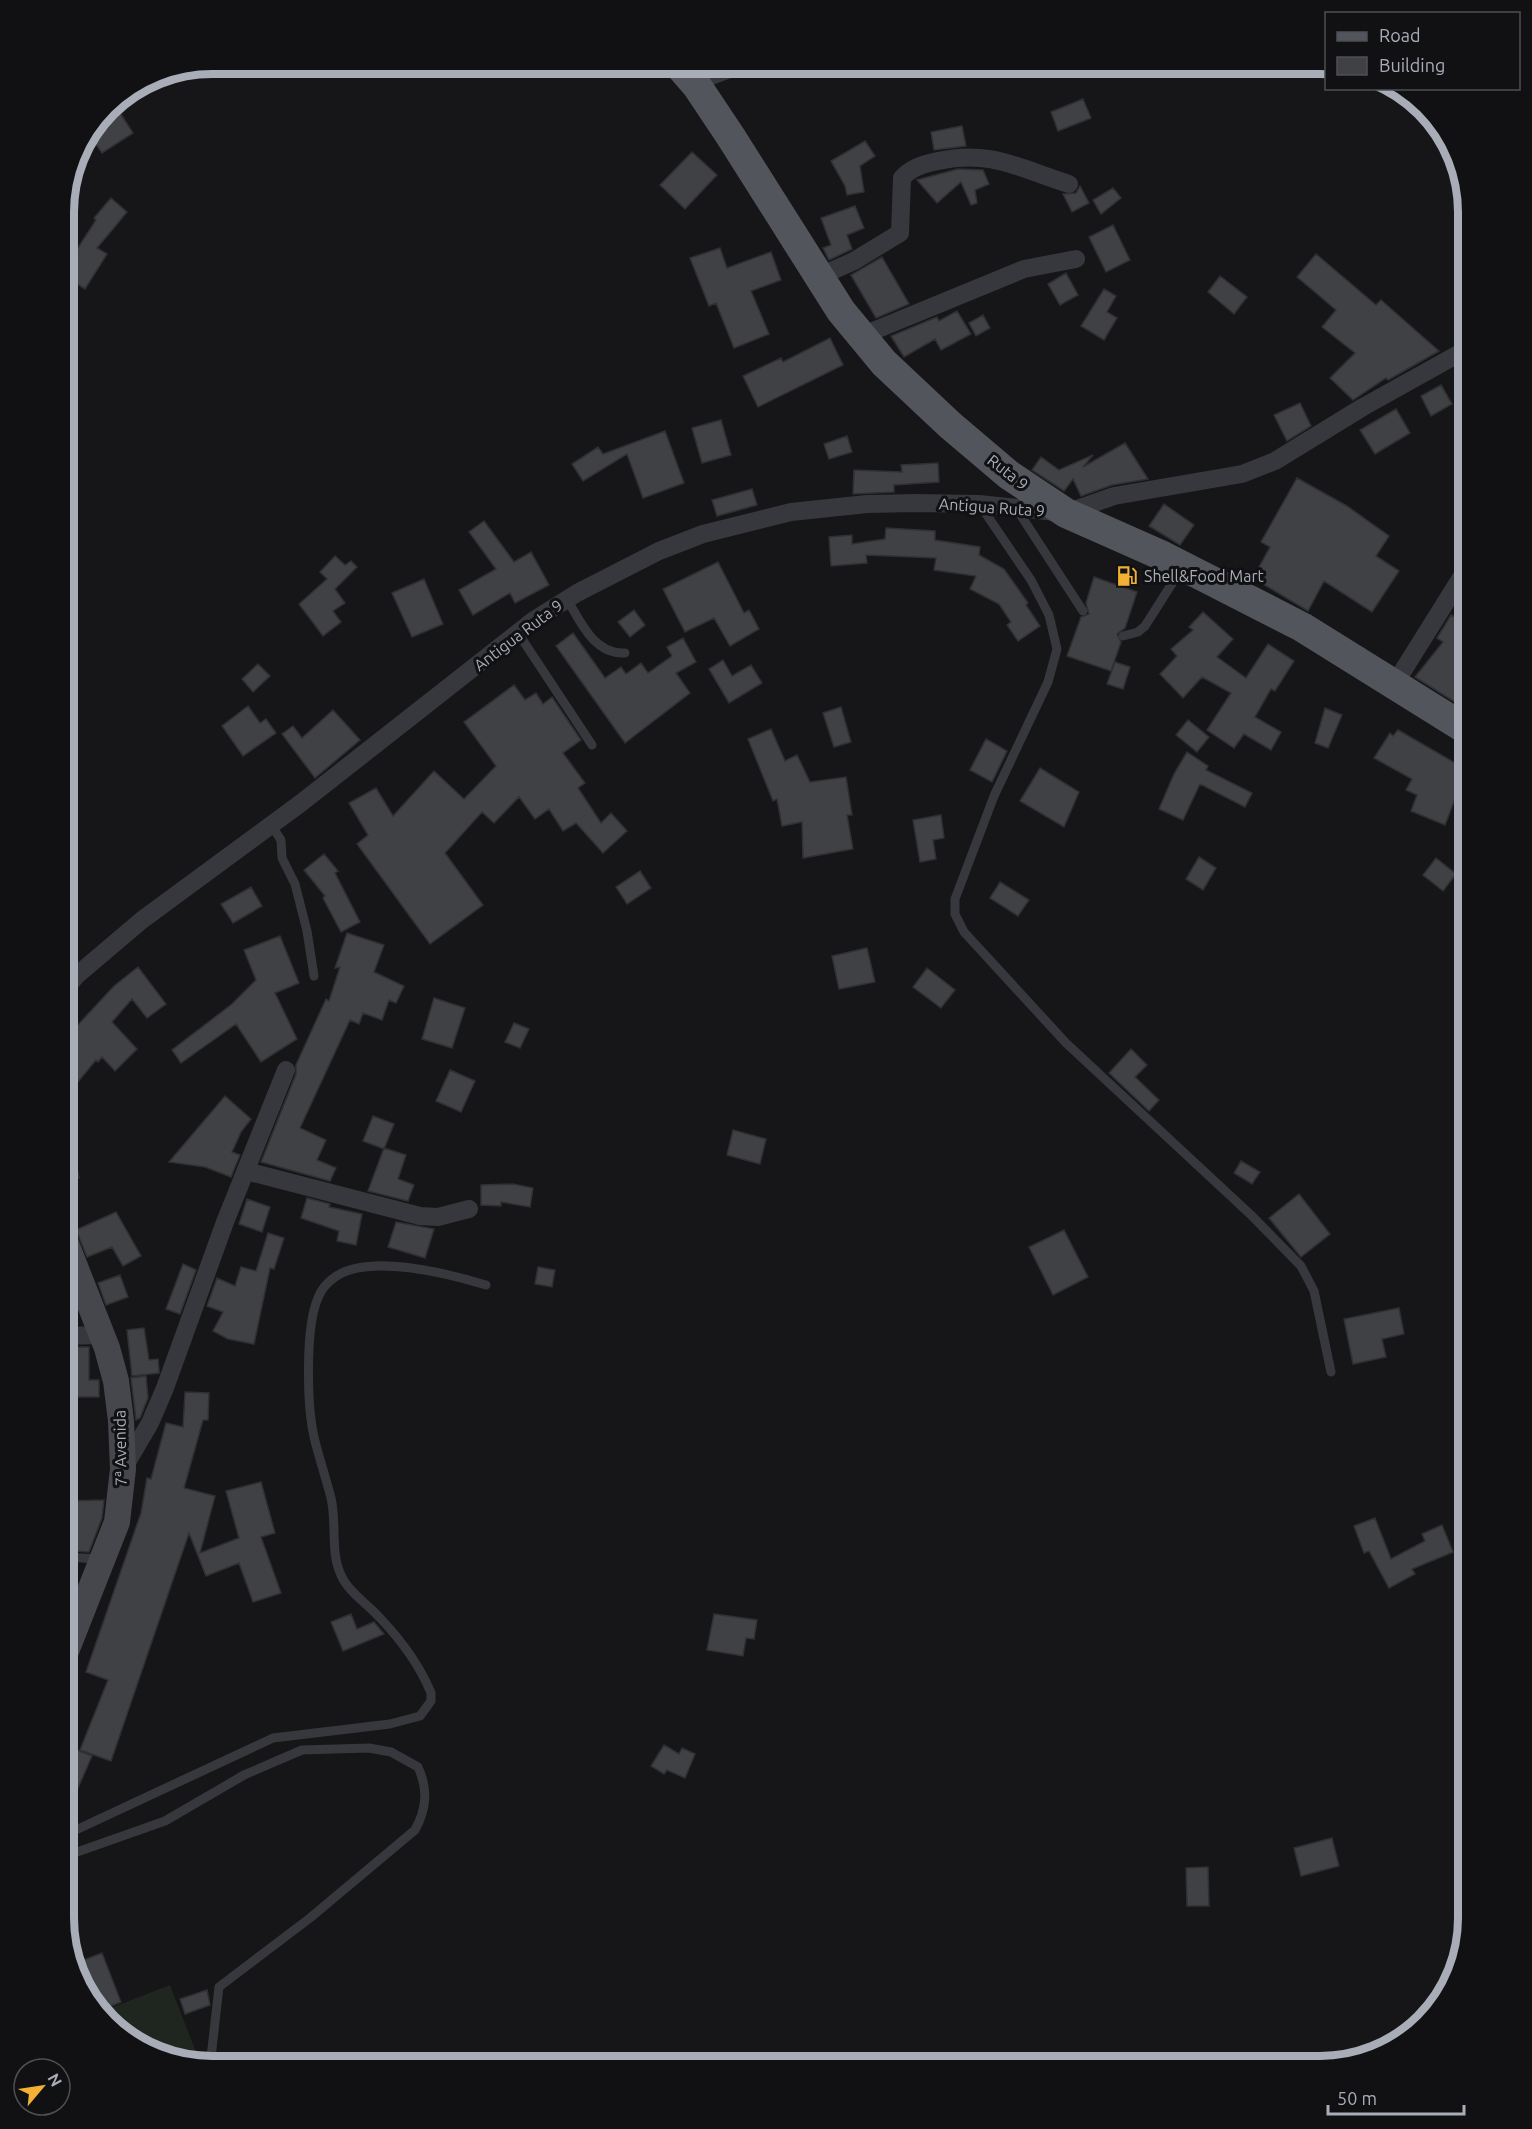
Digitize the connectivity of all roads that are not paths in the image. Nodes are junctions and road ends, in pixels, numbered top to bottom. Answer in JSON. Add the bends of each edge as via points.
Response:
{"nodes":[{"id":1,"x":687,"y":74,"type":"edge"},
{"id":2,"x":729,"y":74,"type":"edge"},
{"id":3,"x":697,"y":86,"type":"junction"},
{"id":4,"x":1069,"y":184,"type":"dead end"},
{"id":5,"x":1076,"y":259,"type":"dead end"},
{"id":6,"x":818,"y":277,"type":"junction"},
{"id":7,"x":861,"y":336,"type":"junction"},
{"id":8,"x":1458,"y":354,"type":"edge"},
{"id":9,"x":980,"y":504,"type":"junction"},
{"id":10,"x":1016,"y":508,"type":"junction"},
{"id":11,"x":1066,"y":513,"type":"junction"},
{"id":12,"x":1182,"y":566,"type":"junction"},
{"id":13,"x":1458,"y":583,"type":"edge"},
{"id":14,"x":567,"y":599,"type":"junction"},
{"id":15,"x":1083,"y":611,"type":"dead end"},
{"id":16,"x":518,"y":633,"type":"junction"},
{"id":17,"x":1123,"y":636,"type":"dead end"},
{"id":18,"x":625,"y":653,"type":"dead end"},
{"id":19,"x":1394,"y":685,"type":"junction"},
{"id":20,"x":1458,"y":724,"type":"edge"},
{"id":21,"x":592,"y":744,"type":"dead end"},
{"id":22,"x":271,"y":825,"type":"junction"},
{"id":23,"x":314,"y":976,"type":"dead end"},
{"id":24,"x":74,"y":978,"type":"edge"},
{"id":25,"x":286,"y":1070,"type":"dead end"},
{"id":26,"x":246,"y":1170,"type":"junction"},
{"id":27,"x":469,"y":1209,"type":"dead end"},
{"id":28,"x":74,"y":1263,"type":"edge"},
{"id":29,"x":486,"y":1285,"type":"dead end"},
{"id":30,"x":103,"y":1335,"type":"junction"},
{"id":31,"x":74,"y":1336,"type":"edge"},
{"id":32,"x":1331,"y":1372,"type":"dead end"},
{"id":33,"x":123,"y":1469,"type":"junction"},
{"id":34,"x":74,"y":1558,"type":"edge"},
{"id":35,"x":102,"y":1559,"type":"junction"},
{"id":36,"x":74,"y":1631,"type":"edge"},
{"id":37,"x":74,"y":1831,"type":"edge"},
{"id":38,"x":74,"y":1853,"type":"edge"},
{"id":39,"x":211,"y":2055,"type":"edge"}],
"edges":[{"from":1,"to":3,"type":"main road","name":"Ruta 9"},
{"from":2,"to":3,"type":"lane"},
{"from":3,"to":6,"type":"main road","name":"Ruta 9"},
{"from":4,"to":6,"type":"street","via":[[982,156],[955,157],[920,166],[902,178],[900,233]]},
{"from":5,"to":7,"type":"street","via":[[1024,269]]},
{"from":6,"to":7,"type":"main road","name":"Ruta 9"},
{"from":7,"to":11,"type":"main road","name":"Ruta 9","via":[[884,363],[958,432],[1008,475]]},
{"from":8,"to":11,"type":"street","via":[[1257,469],[1114,496]]},
{"from":9,"to":10,"type":"street","name":"Antigua Ruta 9"},
{"from":9,"to":14,"type":"street","name":"Antigua Ruta 9","via":[[867,504],[790,512],[704,534],[659,551]]},
{"from":9,"to":32,"type":"lane","via":[[1031,580],[1049,615],[1057,649],[1048,682],[994,796],[955,900],[958,922],[1066,1043],[1251,1215],[1300,1266],[1314,1291]]},
{"from":10,"to":11,"type":"street","name":"Antigua Ruta 9"},
{"from":10,"to":15,"type":"lane"},
{"from":11,"to":12,"type":"main road","name":"Ruta 9"},
{"from":12,"to":17,"type":"lane","via":[[1145,626]]},
{"from":12,"to":19,"type":"main road","name":"Ruta 9","via":[[1302,627]]},
{"from":13,"to":19,"type":"street"},
{"from":14,"to":16,"type":"street","name":"Antigua Ruta 9"},
{"from":14,"to":18,"type":"lane","via":[[598,646],[615,654]]},
{"from":16,"to":21,"type":"lane"},
{"from":16,"to":22,"type":"street","name":"Antigua Ruta 9"},
{"from":19,"to":20,"type":"main road","name":"Ruta 9"},
{"from":22,"to":23,"type":"lane","via":[[281,840],[282,858],[295,884]]},
{"from":22,"to":24,"type":"street","name":"Antigua Ruta 9","via":[[142,920]]},
{"from":25,"to":26,"type":"street"},
{"from":26,"to":27,"type":"street","via":[[420,1216],[438,1217]]},
{"from":26,"to":33,"type":"street","via":[[150,1423]]},
{"from":28,"to":30,"type":"main road","name":"7ª Avenida"},
{"from":29,"to":37,"type":"lane","via":[[449,1274],[363,1268],[337,1276],[319,1294],[315,1305],[310,1401],[314,1435],[332,1500],[337,1565],[341,1577],[391,1630],[427,1683],[431,1693],[426,1710],[420,1716],[390,1724],[273,1738]]},
{"from":30,"to":31,"type":"street"},
{"from":30,"to":33,"type":"main road","name":"7ª Avenida","via":[[116,1381]]},
{"from":33,"to":35,"type":"main road","name":"7ª Avenida","via":[[117,1522]]},
{"from":34,"to":35,"type":"lane"},
{"from":35,"to":36,"type":"main road","name":"7ª Avenida"},
{"from":38,"to":39,"type":"lane","via":[[165,1821],[244,1775],[302,1750],[369,1748],[391,1752],[418,1767],[426,1791],[421,1820],[415,1830],[310,1918],[219,1987]]}]}
